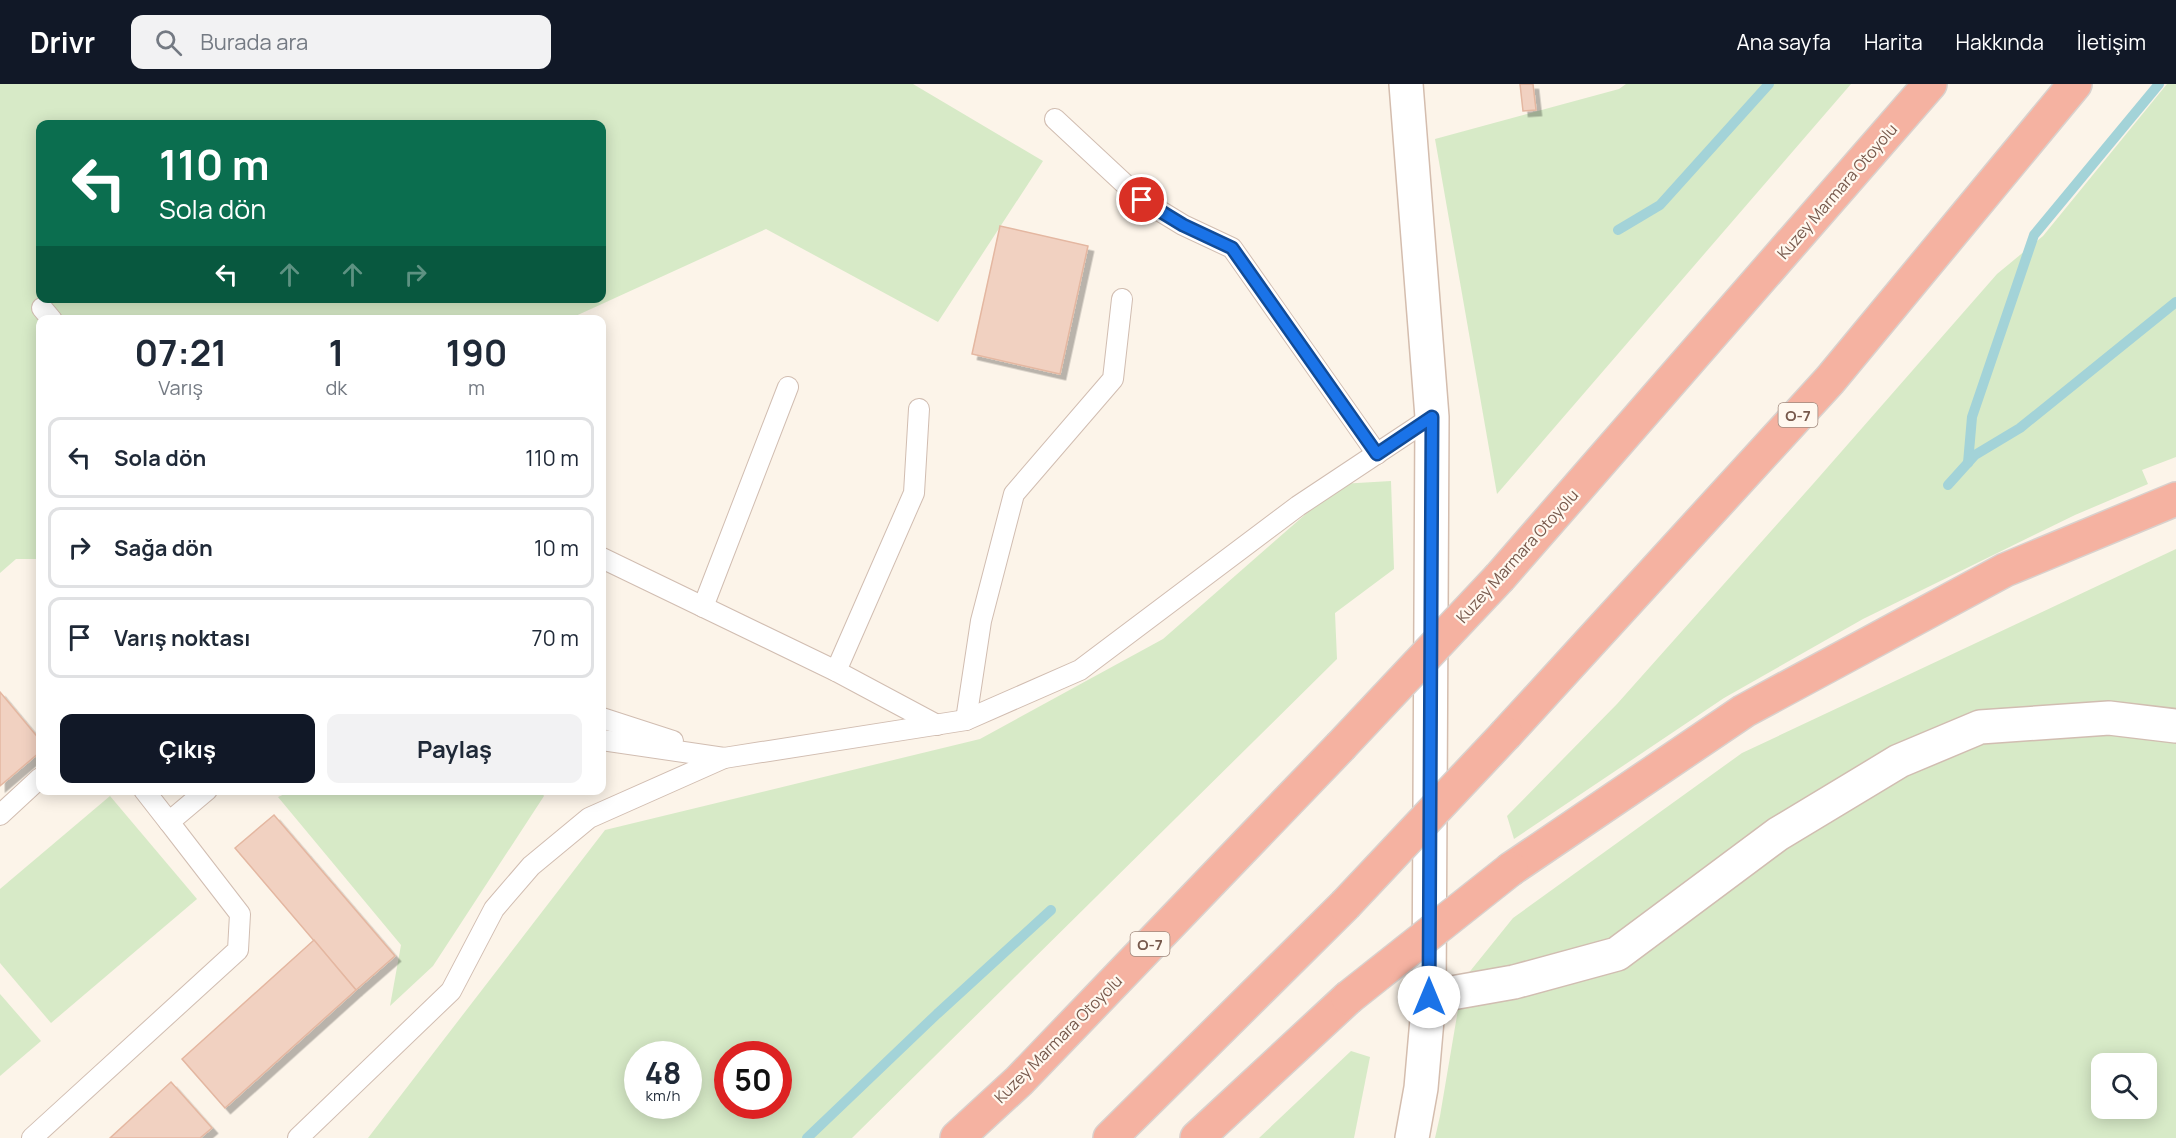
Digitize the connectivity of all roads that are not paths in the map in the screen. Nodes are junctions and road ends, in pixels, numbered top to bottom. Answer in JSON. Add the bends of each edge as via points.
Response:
{"nodes":[{"id":1,"x":1406,"y":84,"type":"edge"},
{"id":2,"x":1930,"y":84,"type":"edge"},
{"id":3,"x":2075,"y":84,"type":"edge"},
{"id":4,"x":1055,"y":119,"type":"dead end"},
{"id":5,"x":1122,"y":299,"type":"dead end"},
{"id":6,"x":788,"y":387,"type":"dead end"},
{"id":7,"x":919,"y":409,"type":"dead end"},
{"id":8,"x":1432,"y":417,"type":"junction"},
{"id":9,"x":1377,"y":454,"type":"junction"},
{"id":10,"x":2176,"y":499,"type":"edge"},
{"id":11,"x":606,"y":560,"type":"edge"},
{"id":12,"x":703,"y":607,"type":"junction"},
{"id":13,"x":836,"y":671,"type":"junction"},
{"id":14,"x":606,"y":719,"type":"edge"},
{"id":15,"x":966,"y":720,"type":"junction"},
{"id":16,"x":937,"y":725,"type":"junction"},
{"id":17,"x":2176,"y":726,"type":"edge"},
{"id":18,"x":606,"y":741,"type":"edge"},
{"id":19,"x":724,"y":758,"type":"junction"},
{"id":20,"x":36,"y":782,"type":"edge"},
{"id":21,"x":148,"y":795,"type":"edge"},
{"id":22,"x":201,"y":795,"type":"edge"},
{"id":23,"x":0,"y":815,"type":"edge"},
{"id":24,"x":169,"y":822,"type":"junction"},
{"id":25,"x":1429,"y":997,"type":"junction"},
{"id":26,"x":32,"y":1138,"type":"edge"},
{"id":27,"x":298,"y":1138,"type":"edge"},
{"id":28,"x":957,"y":1138,"type":"edge"},
{"id":29,"x":1110,"y":1138,"type":"edge"},
{"id":30,"x":1197,"y":1138,"type":"edge"},
{"id":31,"x":1412,"y":1138,"type":"edge"}],
"edges":[{"from":1,"to":8,"type":"main road"},
{"from":2,"to":28,"type":"highway","name":"Kuzey Marmara Otoyolu","number":"O-7","bridge":true,"via":[[1500,577],[1020,1081]]},
{"from":3,"to":29,"type":"highway","number":"O-7","bridge":true,"via":[[1830,380],[1506,735],[1345,905]]},
{"from":4,"to":9,"type":"lane","via":[[1142,200],[1232,248]]},
{"from":5,"to":15,"type":"lane","via":[[1113,379],[1014,494],[981,621]]},
{"from":6,"to":12,"type":"lane"},
{"from":7,"to":13,"type":"lane","via":[[914,493]]},
{"from":8,"to":9,"type":"lane"},
{"from":8,"to":25,"type":"main road"},
{"from":9,"to":15,"type":"lane","via":[[1298,506],[1080,670]]},
{"from":10,"to":30,"type":"highway","bridge":true,"via":[[2005,570],[1744,711],[1511,869],[1348,998]]},
{"from":11,"to":12,"type":"lane"},
{"from":12,"to":13,"type":"lane"},
{"from":13,"to":16,"type":"lane"},
{"from":14,"to":19,"type":"lane"},
{"from":15,"to":16,"type":"lane"},
{"from":16,"to":19,"type":"lane"},
{"from":17,"to":25,"type":"main road","via":[[2109,718],[1980,727],[1899,761],[1778,834],[1617,954],[1514,982]]},
{"from":18,"to":19,"type":"lane"},
{"from":19,"to":27,"type":"lane","via":[[589,818],[531,866],[494,909],[451,991]]},
{"from":20,"to":23,"type":"lane"},
{"from":21,"to":24,"type":"lane"},
{"from":22,"to":24,"type":"lane"},
{"from":24,"to":26,"type":"lane","via":[[240,914],[238,950]]},
{"from":25,"to":31,"type":"main road"}]}
